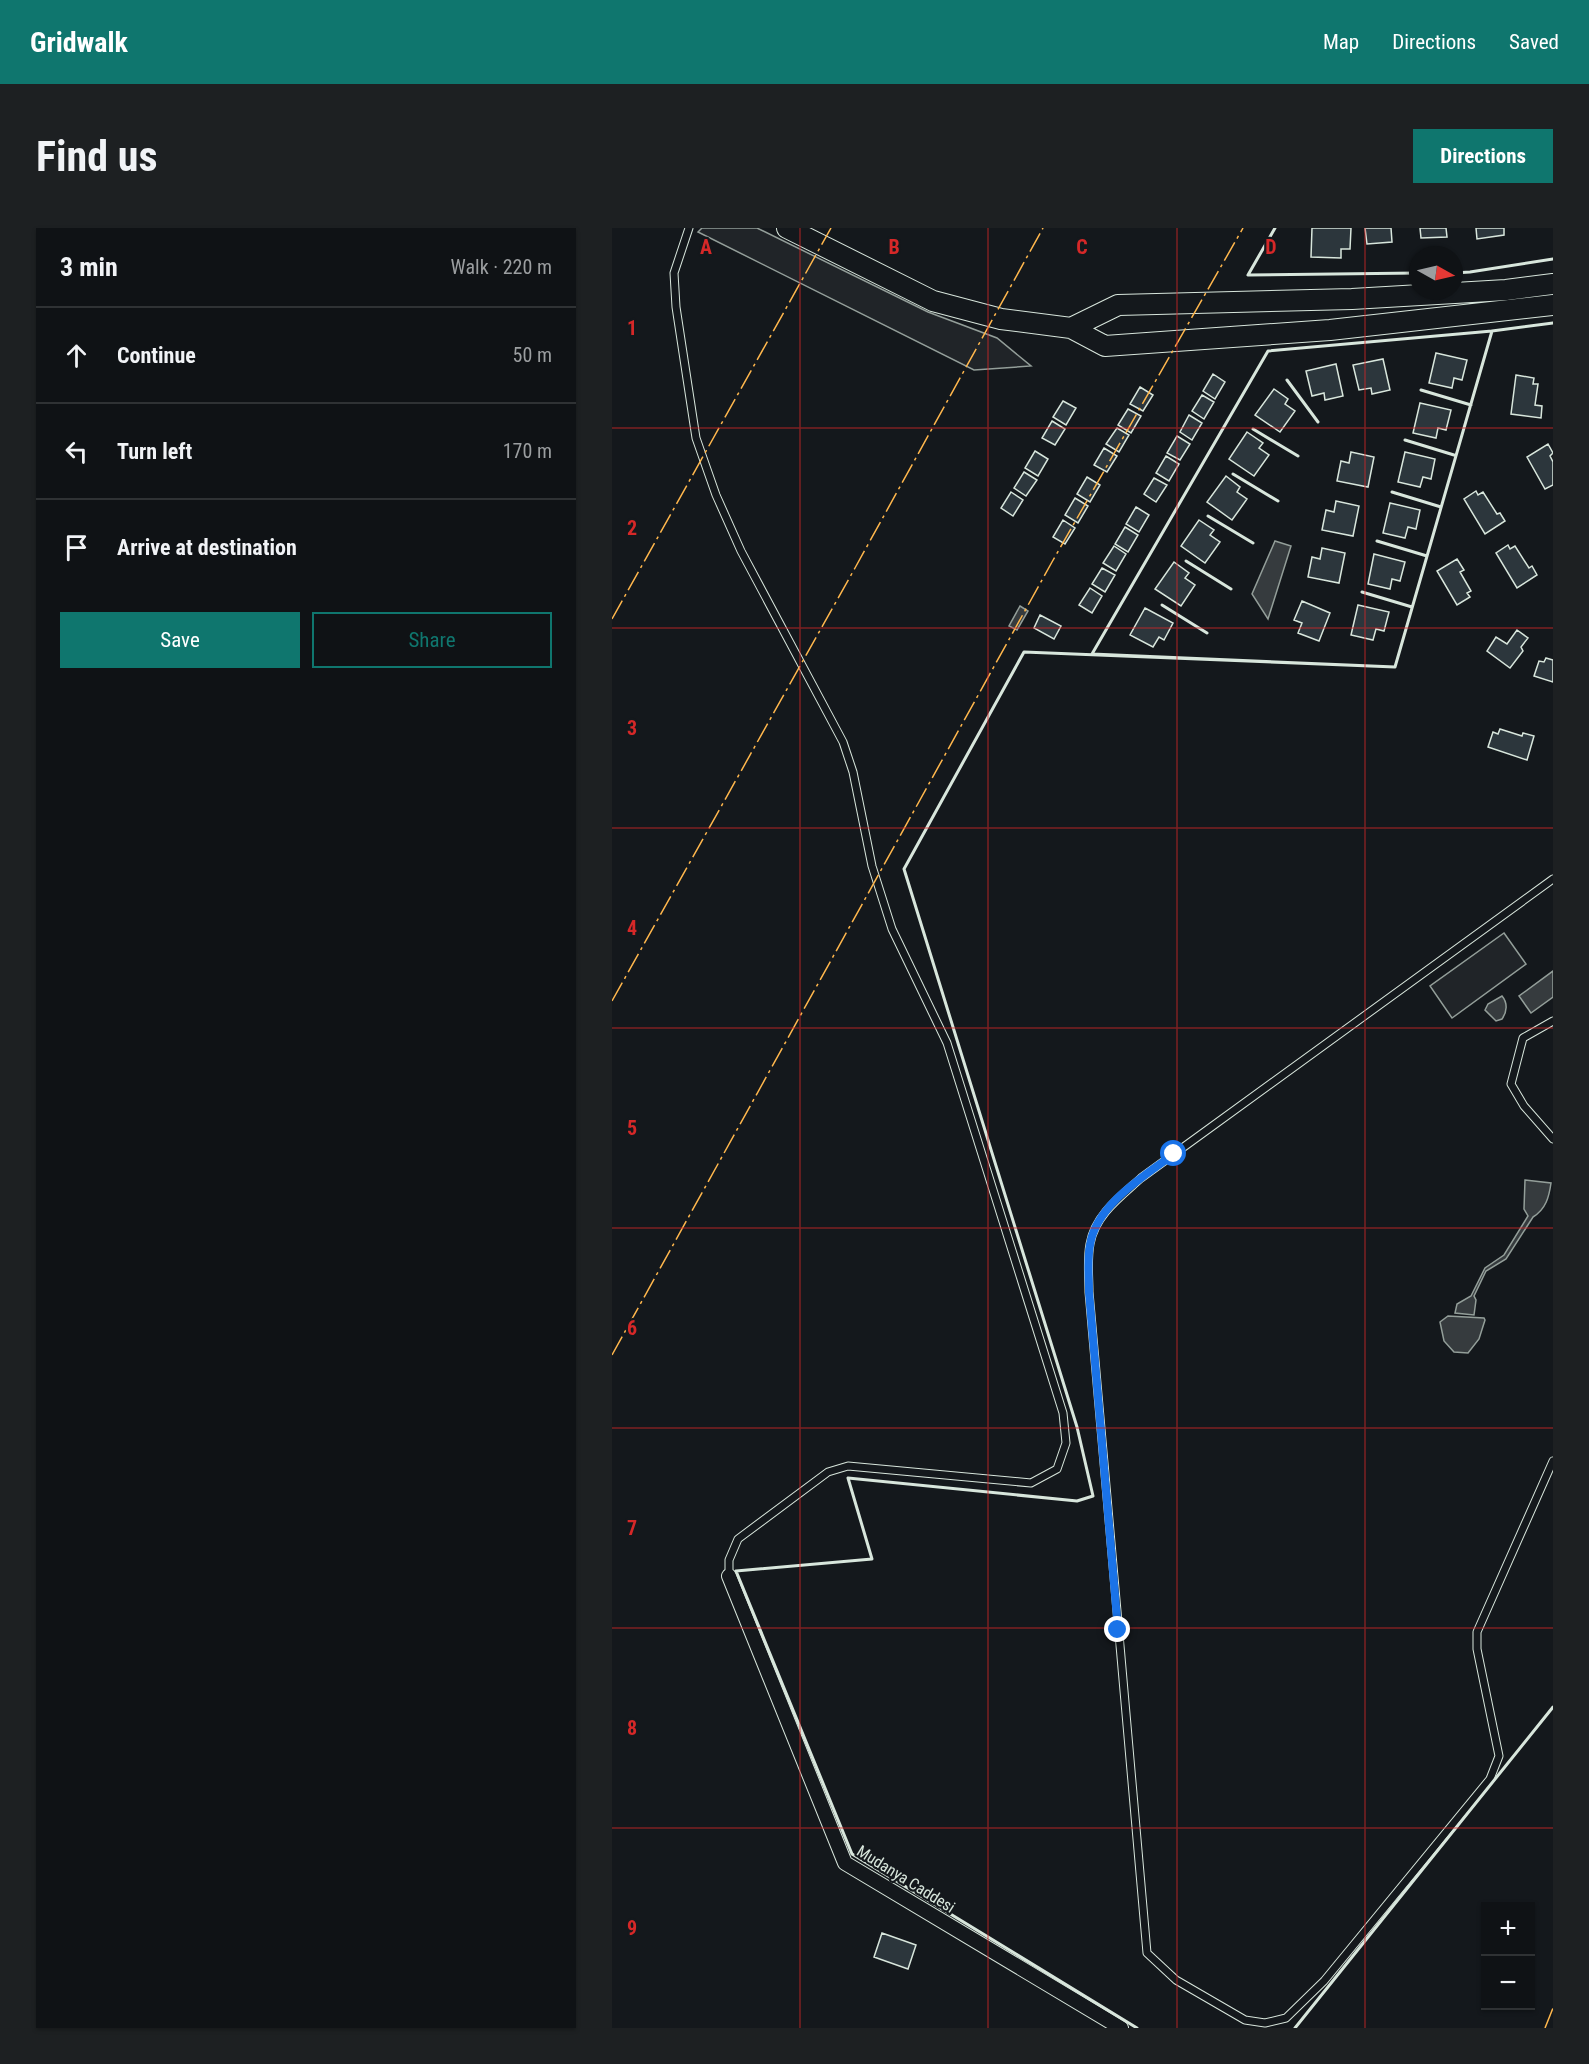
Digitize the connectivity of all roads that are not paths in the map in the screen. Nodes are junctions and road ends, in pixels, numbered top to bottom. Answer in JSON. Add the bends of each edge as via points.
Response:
{"nodes":[{"id":1,"x":690,"y":228,"type":"edge"},
{"id":2,"x":787,"y":228,"type":"edge"},
{"id":3,"x":1553,"y":284,"type":"edge"},
{"id":4,"x":1553,"y":305,"type":"edge"},
{"id":5,"x":1071,"y":328,"type":"junction"},
{"id":6,"x":1553,"y":879,"type":"edge"},
{"id":7,"x":1553,"y":1021,"type":"edge"},
{"id":8,"x":1553,"y":1139,"type":"edge"},
{"id":9,"x":1553,"y":1461,"type":"edge"},
{"id":10,"x":729,"y":1576,"type":"joint"},
{"id":11,"x":1121,"y":2028,"type":"edge"}],
"edges":[{"from":1,"to":10,"type":"lane","via":[[674,273],[696,438],[741,551],[843,742],[878,887],[892,929],[947,1043],[1063,1413],[1066,1443],[1057,1469],[1031,1483],[848,1466],[828,1472],[738,1539],[729,1560]]},
{"from":2,"to":5,"type":"street","via":[[933,301],[1001,319]]},
{"from":3,"to":5,"type":"street","via":[[1352,299],[1118,305]]},
{"from":4,"to":5,"type":"street","via":[[1329,330],[1105,346]]},
{"from":6,"to":9,"type":"lane","via":[[1140,1178],[1109,1206],[1090,1244],[1089,1292],[1147,1953],[1176,1980],[1245,2020],[1265,2023],[1286,2018],[1324,1981],[1490,1779],[1498,1756],[1477,1632]]},
{"from":7,"to":8,"type":"lane","via":[[1523,1038],[1511,1084],[1524,1106]]},
{"from":10,"to":11,"type":"street","name":"Mudanya Caddesi","via":[[845,1863]]}]}
